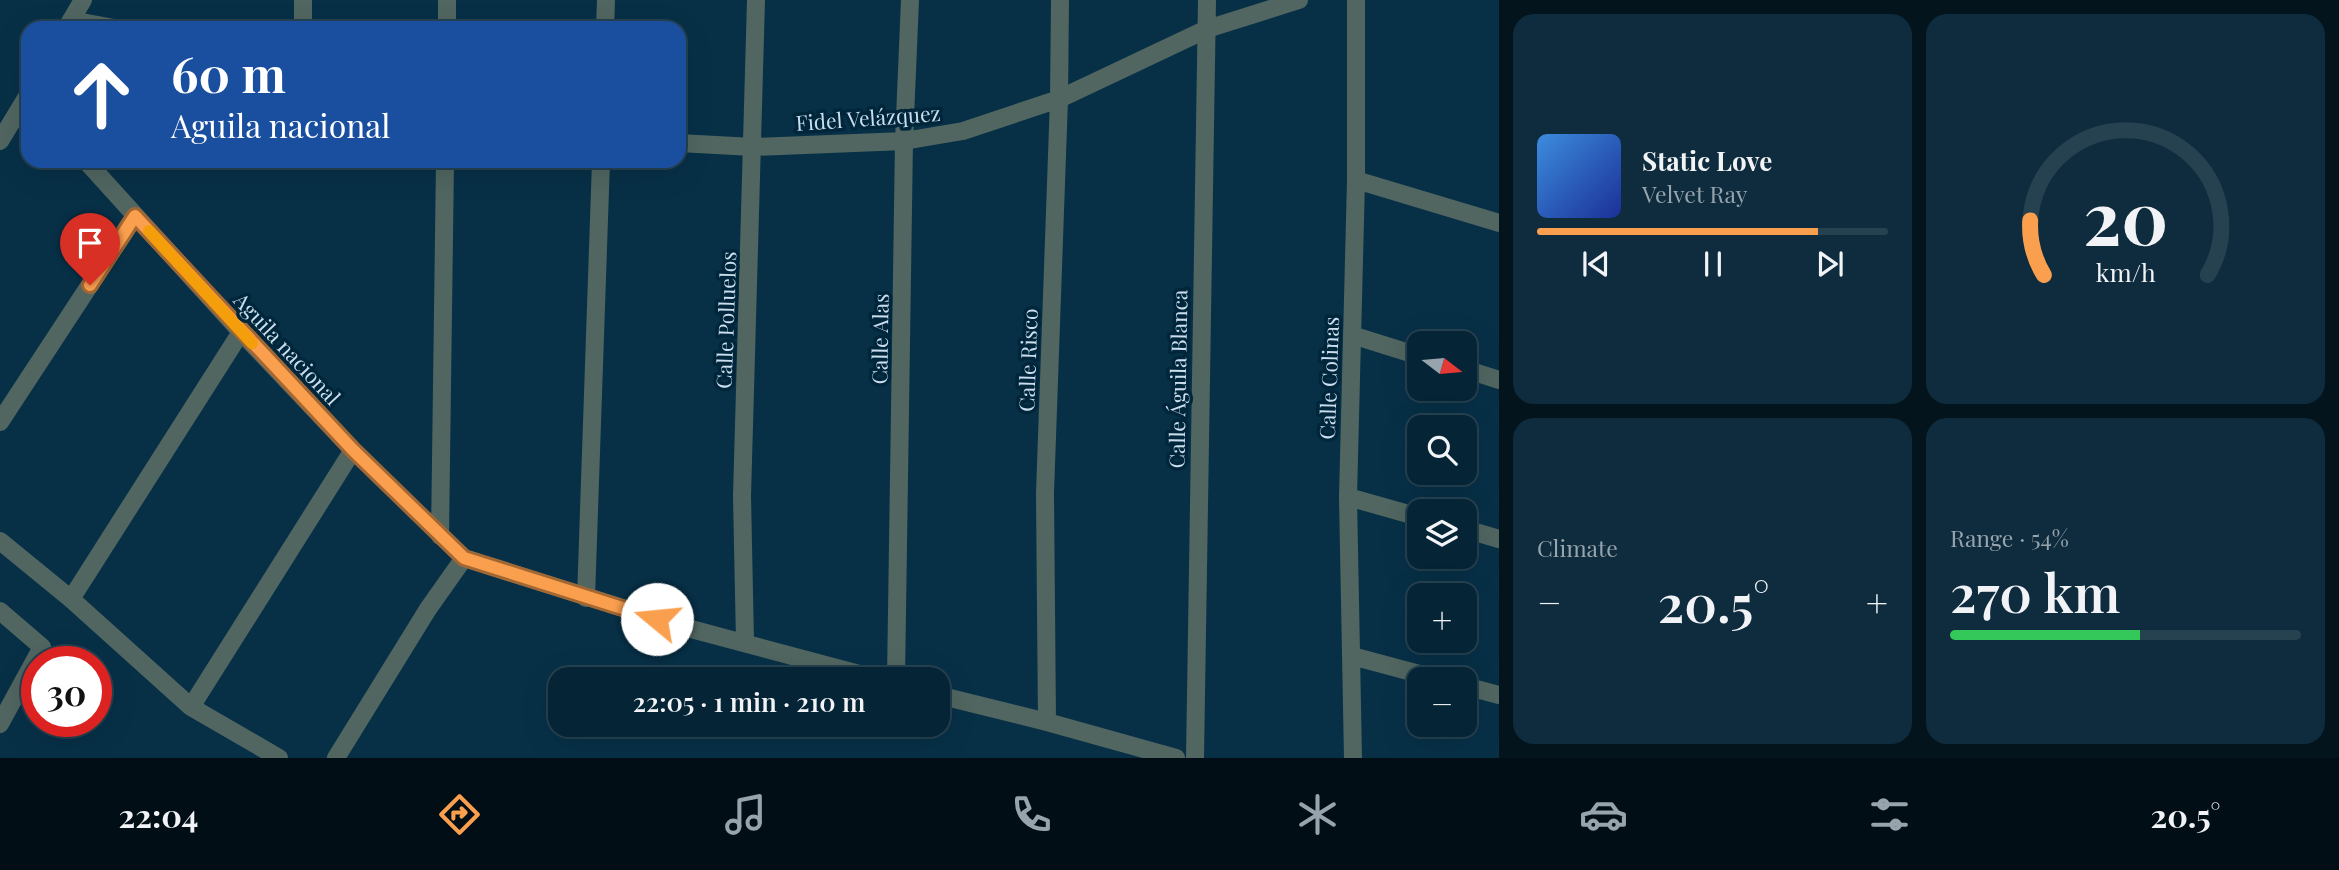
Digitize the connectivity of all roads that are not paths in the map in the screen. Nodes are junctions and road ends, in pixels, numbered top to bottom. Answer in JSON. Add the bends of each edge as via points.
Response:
{"nodes":[{"id":1,"x":82,"y":0,"type":"edge"},
{"id":2,"x":303,"y":0,"type":"edge"},
{"id":3,"x":447,"y":0,"type":"edge"},
{"id":4,"x":606,"y":0,"type":"edge"},
{"id":5,"x":756,"y":0,"type":"edge"},
{"id":6,"x":910,"y":0,"type":"edge"},
{"id":7,"x":1060,"y":0,"type":"edge"},
{"id":8,"x":1207,"y":0,"type":"edge"},
{"id":9,"x":1299,"y":0,"type":"edge"},
{"id":10,"x":1356,"y":0,"type":"edge"},
{"id":11,"x":71,"y":21,"type":"edge"},
{"id":12,"x":303,"y":21,"type":"edge"},
{"id":13,"x":447,"y":21,"type":"edge"},
{"id":14,"x":605,"y":21,"type":"edge"},
{"id":15,"x":1207,"y":29,"type":"junction"},
{"id":16,"x":1059,"y":99,"type":"junction"},
{"id":17,"x":21,"y":108,"type":"edge"},
{"id":18,"x":0,"y":141,"type":"edge"},
{"id":19,"x":904,"y":141,"type":"junction"},
{"id":20,"x":686,"y":143,"type":"edge"},
{"id":21,"x":753,"y":147,"type":"junction"},
{"id":22,"x":92,"y":168,"type":"edge"},
{"id":23,"x":445,"y":168,"type":"edge"},
{"id":24,"x":601,"y":168,"type":"edge"},
{"id":25,"x":1356,"y":180,"type":"junction"},
{"id":26,"x":135,"y":216,"type":"junction"},
{"id":27,"x":1499,"y":223,"type":"edge"},
{"id":28,"x":241,"y":332,"type":"junction"},
{"id":29,"x":1352,"y":335,"type":"junction"},
{"id":30,"x":1407,"y":352,"type":"edge"},
{"id":31,"x":1477,"y":373,"type":"edge"},
{"id":32,"x":1499,"y":380,"type":"edge"},
{"id":33,"x":0,"y":422,"type":"edge"},
{"id":34,"x":353,"y":450,"type":"junction"},
{"id":35,"x":1348,"y":497,"type":"junction"},
{"id":36,"x":1407,"y":514,"type":"edge"},
{"id":37,"x":1477,"y":533,"type":"edge"},
{"id":38,"x":440,"y":536,"type":"junction"},
{"id":39,"x":1499,"y":539,"type":"edge"},
{"id":40,"x":0,"y":541,"type":"edge"},
{"id":41,"x":464,"y":558,"type":"junction"},
{"id":42,"x":586,"y":598,"type":"junction"},
{"id":43,"x":71,"y":599,"type":"junction"},
{"id":44,"x":0,"y":611,"type":"edge"},
{"id":45,"x":744,"y":642,"type":"junction"},
{"id":46,"x":1353,"y":656,"type":"junction"},
{"id":47,"x":835,"y":667,"type":"edge"},
{"id":48,"x":896,"y":667,"type":"edge"},
{"id":49,"x":1407,"y":671,"type":"edge"},
{"id":50,"x":1477,"y":689,"type":"edge"},
{"id":51,"x":1499,"y":695,"type":"edge"},
{"id":52,"x":950,"y":698,"type":"edge"},
{"id":53,"x":191,"y":707,"type":"junction"},
{"id":54,"x":1047,"y":722,"type":"junction"},
{"id":55,"x":0,"y":724,"type":"edge"},
{"id":56,"x":279,"y":758,"type":"edge"},
{"id":57,"x":336,"y":758,"type":"edge"},
{"id":58,"x":1176,"y":758,"type":"edge"},
{"id":59,"x":1195,"y":758,"type":"edge"},
{"id":60,"x":1353,"y":758,"type":"edge"}],
"edges":[{"from":1,"to":11,"type":"street"},
{"from":2,"to":12,"type":"street"},
{"from":3,"to":13,"type":"street"},
{"from":4,"to":14,"type":"street"},
{"from":5,"to":21,"type":"street","name":"Calle Polluelos"},
{"from":6,"to":19,"type":"street","name":"Calle Alas"},
{"from":7,"to":16,"type":"street","name":"Calle Risco"},
{"from":8,"to":15,"type":"street","name":"Calle Águila Blanca"},
{"from":9,"to":15,"type":"street","name":"Fidel Velázquez"},
{"from":10,"to":25,"type":"street","name":"Calle Colinas"},
{"from":15,"to":16,"type":"street","name":"Fidel Velázquez"},
{"from":15,"to":59,"type":"street","name":"Calle Águila Blanca"},
{"from":16,"to":19,"type":"street","name":"Fidel Velázquez","via":[[963,131]]},
{"from":16,"to":54,"type":"street","name":"Calle Risco","via":[[1045,493]]},
{"from":17,"to":18,"type":"street"},
{"from":19,"to":21,"type":"street","name":"Fidel Velázquez"},
{"from":19,"to":48,"type":"street","name":"Calle Alas"},
{"from":20,"to":21,"type":"street","name":"Fidel Velázquez"},
{"from":21,"to":45,"type":"street","name":"Calle Polluelos","via":[[742,496]]},
{"from":22,"to":26,"type":"street","name":"Aguila nacional"},
{"from":23,"to":38,"type":"street"},
{"from":24,"to":42,"type":"street"},
{"from":25,"to":27,"type":"street"},
{"from":25,"to":29,"type":"street","name":"Calle Colinas"},
{"from":26,"to":28,"type":"street","name":"Aguila nacional"},
{"from":26,"to":33,"type":"street"},
{"from":28,"to":34,"type":"street","name":"Aguila nacional"},
{"from":28,"to":43,"type":"street"},
{"from":29,"to":30,"type":"street"},
{"from":29,"to":35,"type":"street","name":"Calle Colinas"},
{"from":31,"to":32,"type":"street"},
{"from":34,"to":38,"type":"street","name":"Aguila nacional"},
{"from":34,"to":53,"type":"street"},
{"from":35,"to":36,"type":"street"},
{"from":35,"to":46,"type":"street","name":"Calle Colinas"},
{"from":37,"to":39,"type":"street"},
{"from":38,"to":41,"type":"street","name":"Aguila nacional"},
{"from":40,"to":43,"type":"street"},
{"from":41,"to":42,"type":"street"},
{"from":41,"to":57,"type":"street"},
{"from":42,"to":45,"type":"street"},
{"from":43,"to":53,"type":"street"},
{"from":44,"to":55,"type":"street","via":[[42,648]]},
{"from":45,"to":47,"type":"street"},
{"from":46,"to":49,"type":"street"},
{"from":46,"to":60,"type":"street","name":"Calle Colinas"},
{"from":50,"to":51,"type":"street"},
{"from":52,"to":54,"type":"street"},
{"from":53,"to":56,"type":"street"},
{"from":54,"to":58,"type":"street"}]}
